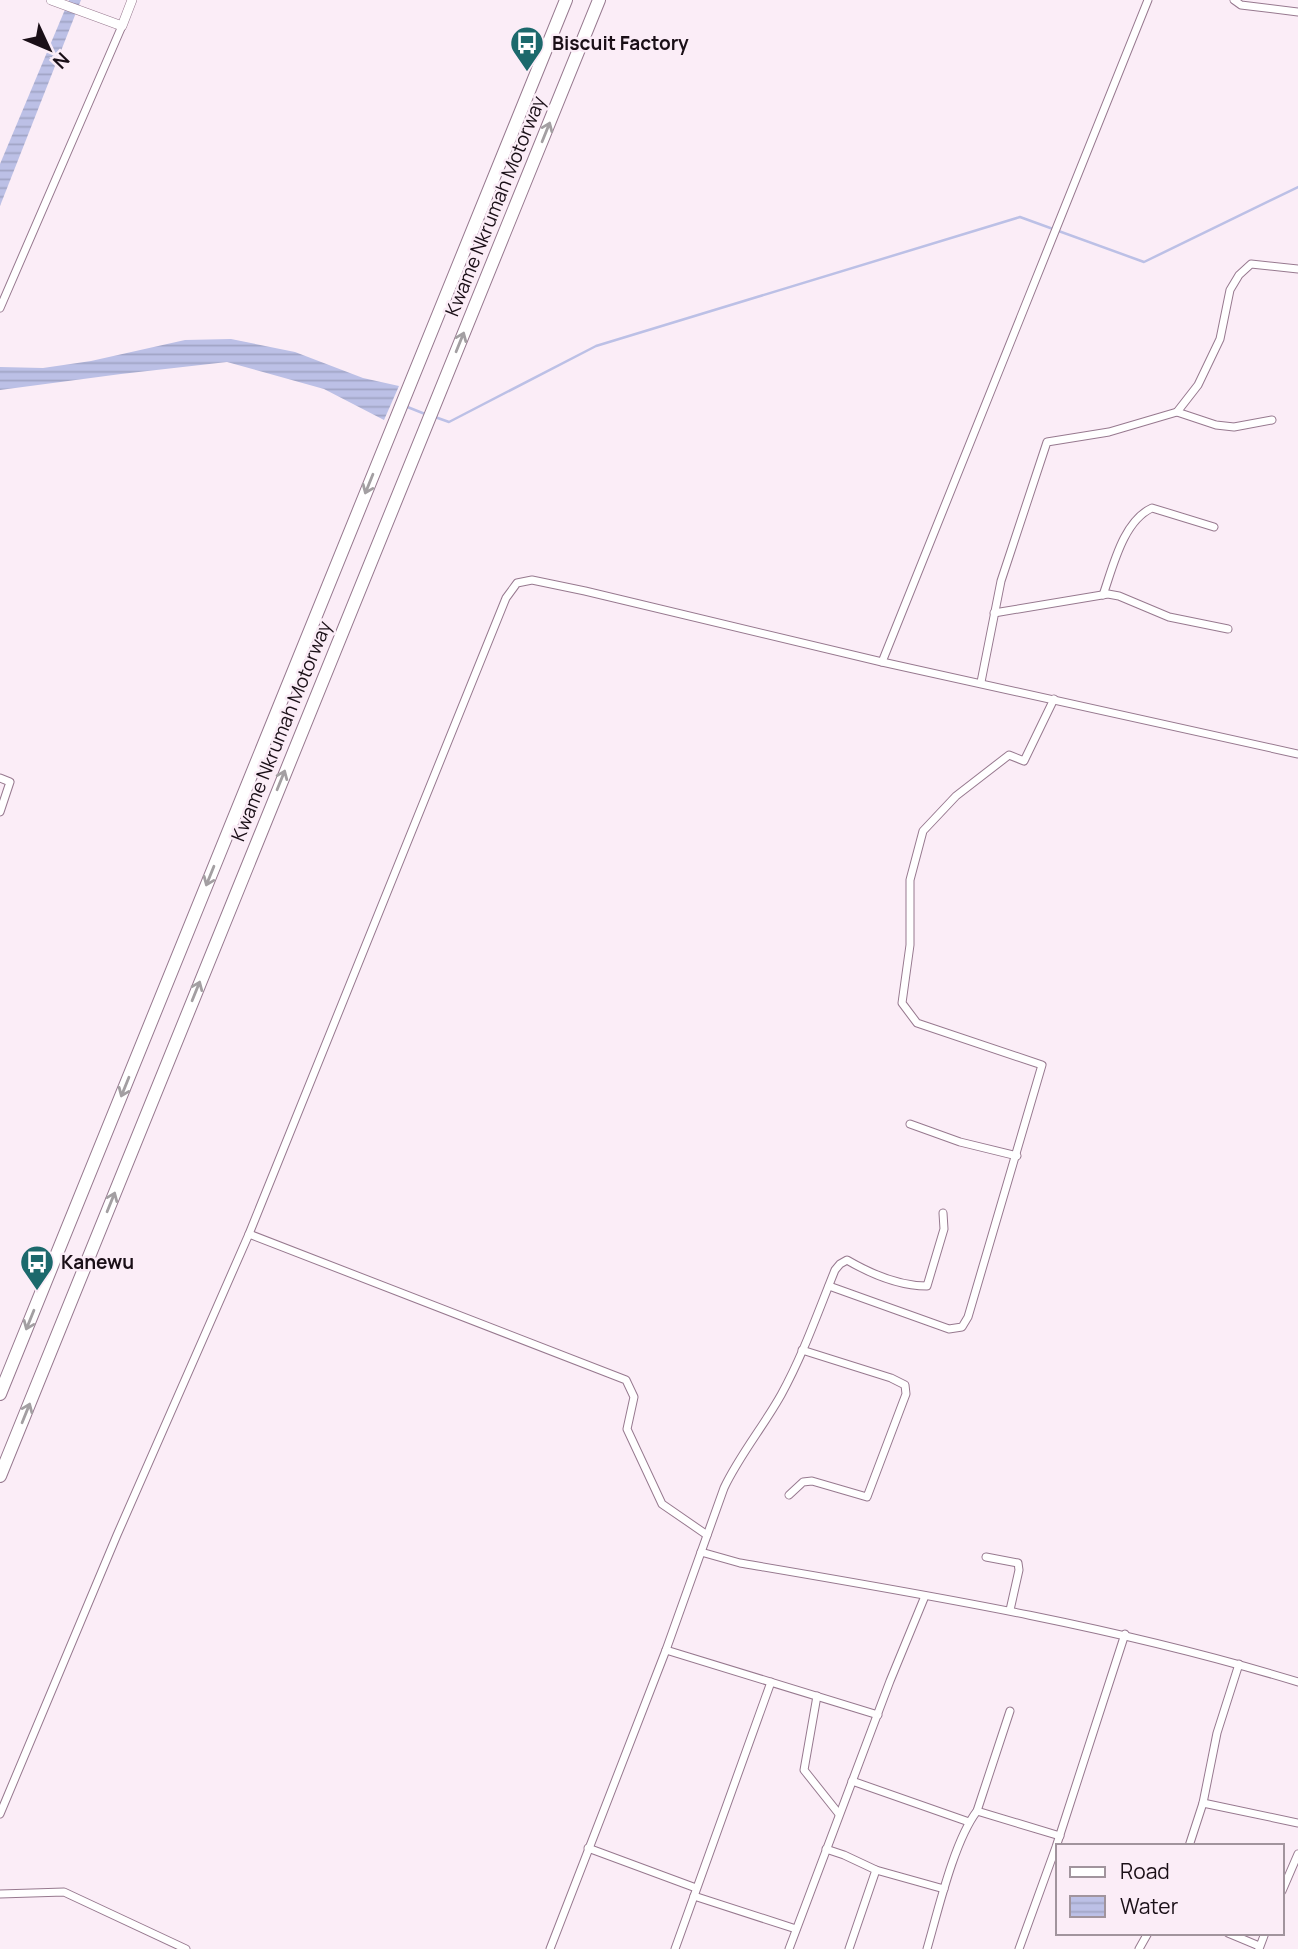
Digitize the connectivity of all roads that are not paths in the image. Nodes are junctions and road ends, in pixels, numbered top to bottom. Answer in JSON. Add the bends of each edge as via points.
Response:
{"nodes":[{"id":1,"x":51,"y":0,"type":"edge"},
{"id":2,"x":132,"y":0,"type":"edge"},
{"id":3,"x":566,"y":0,"type":"edge"},
{"id":4,"x":598,"y":0,"type":"edge"},
{"id":5,"x":1148,"y":0,"type":"edge"},
{"id":6,"x":1234,"y":0,"type":"edge"},
{"id":7,"x":1298,"y":12,"type":"edge"},
{"id":8,"x":122,"y":26,"type":"junction"},
{"id":9,"x":1298,"y":269,"type":"edge"},
{"id":10,"x":0,"y":308,"type":"edge"},
{"id":11,"x":1177,"y":412,"type":"junction"},
{"id":12,"x":1272,"y":420,"type":"dead end"},
{"id":13,"x":1214,"y":527,"type":"dead end"},
{"id":14,"x":1103,"y":595,"type":"junction"},
{"id":15,"x":994,"y":613,"type":"junction"},
{"id":16,"x":1228,"y":629,"type":"dead end"},
{"id":17,"x":882,"y":662,"type":"junction"},
{"id":18,"x":981,"y":682,"type":"junction"},
{"id":19,"x":1054,"y":699,"type":"junction"},
{"id":20,"x":1298,"y":754,"type":"edge"},
{"id":21,"x":0,"y":778,"type":"edge"},
{"id":22,"x":0,"y":812,"type":"edge"},
{"id":23,"x":910,"y":1124,"type":"dead end"},
{"id":24,"x":1017,"y":1156,"type":"junction"},
{"id":25,"x":943,"y":1213,"type":"dead end"},
{"id":26,"x":249,"y":1234,"type":"junction"},
{"id":27,"x":829,"y":1286,"type":"junction"},
{"id":28,"x":802,"y":1350,"type":"junction"},
{"id":29,"x":0,"y":1394,"type":"edge"},
{"id":30,"x":0,"y":1476,"type":"edge"},
{"id":31,"x":789,"y":1495,"type":"dead end"},
{"id":32,"x":707,"y":1535,"type":"junction"},
{"id":33,"x":701,"y":1552,"type":"junction"},
{"id":34,"x":986,"y":1557,"type":"dead end"},
{"id":35,"x":925,"y":1596,"type":"junction"},
{"id":36,"x":1010,"y":1610,"type":"junction"},
{"id":37,"x":1125,"y":1634,"type":"junction"},
{"id":38,"x":666,"y":1650,"type":"junction"},
{"id":39,"x":1239,"y":1664,"type":"junction"},
{"id":40,"x":771,"y":1682,"type":"junction"},
{"id":41,"x":1298,"y":1682,"type":"edge"},
{"id":42,"x":817,"y":1696,"type":"junction"},
{"id":43,"x":1010,"y":1711,"type":"dead end"},
{"id":44,"x":878,"y":1715,"type":"junction"},
{"id":45,"x":852,"y":1781,"type":"junction"},
{"id":46,"x":1203,"y":1803,"type":"junction"},
{"id":47,"x":977,"y":1811,"type":"junction"},
{"id":48,"x":0,"y":1814,"type":"edge"},
{"id":49,"x":839,"y":1814,"type":"junction"},
{"id":50,"x":969,"y":1822,"type":"junction"},
{"id":51,"x":1298,"y":1823,"type":"edge"},
{"id":52,"x":1060,"y":1836,"type":"junction"},
{"id":53,"x":1058,"y":1844,"type":"edge"},
{"id":54,"x":1190,"y":1844,"type":"edge"},
{"id":55,"x":588,"y":1848,"type":"junction"},
{"id":56,"x":826,"y":1849,"type":"junction"},
{"id":57,"x":1056,"y":1850,"type":"edge"},
{"id":58,"x":1298,"y":1854,"type":"edge"},
{"id":59,"x":876,"y":1870,"type":"junction"},
{"id":60,"x":1284,"y":1886,"type":"edge"},
{"id":61,"x":944,"y":1889,"type":"junction"},
{"id":62,"x":695,"y":1892,"type":"junction"},
{"id":63,"x":0,"y":1894,"type":"edge"},
{"id":64,"x":796,"y":1929,"type":"junction"},
{"id":65,"x":1232,"y":1935,"type":"edge"},
{"id":66,"x":1259,"y":1948,"type":"edge"},
{"id":67,"x":186,"y":1949,"type":"edge"},
{"id":68,"x":550,"y":1949,"type":"edge"},
{"id":69,"x":675,"y":1949,"type":"edge"},
{"id":70,"x":789,"y":1949,"type":"edge"},
{"id":71,"x":849,"y":1949,"type":"edge"},
{"id":72,"x":927,"y":1949,"type":"edge"},
{"id":73,"x":1019,"y":1949,"type":"edge"}],
"edges":[{"from":1,"to":8,"type":"street"},
{"from":2,"to":8,"type":"street"},
{"from":3,"to":29,"type":"highway","name":"Kwame Nkrumah Motorway","one_way":true},
{"from":30,"to":4,"type":"highway","name":"Kwame Nkrumah Motorway","one_way":true},
{"from":5,"to":17,"type":"street"},
{"from":6,"to":7,"type":"street","via":[[1241,5]]},
{"from":8,"to":10,"type":"street"},
{"from":9,"to":11,"type":"street","via":[[1251,264],[1238,275],[1230,290],[1220,339],[1198,386]]},
{"from":11,"to":12,"type":"street","via":[[1234,427]]},
{"from":11,"to":15,"type":"street","via":[[1109,432],[1047,443]]},
{"from":13,"to":14,"type":"street","via":[[1148,509],[1125,538]]},
{"from":14,"to":15,"type":"street"},
{"from":14,"to":16,"type":"street","via":[[1119,596],[1169,617]]},
{"from":15,"to":18,"type":"street"},
{"from":17,"to":18,"type":"street"},
{"from":17,"to":26,"type":"street","via":[[572,588],[532,580],[517,583],[506,598]]},
{"from":18,"to":19,"type":"street"},
{"from":19,"to":20,"type":"street"},
{"from":19,"to":24,"type":"street","via":[[1024,761],[1009,755],[956,796],[923,831],[910,880],[910,945],[902,1003],[917,1023],[1042,1065]]},
{"from":21,"to":22,"type":"street","via":[[10,782]]},
{"from":23,"to":24,"type":"street"},
{"from":24,"to":27,"type":"street","via":[[962,1326],[949,1329]]},
{"from":25,"to":27,"type":"street","via":[[944,1229],[926,1286],[909,1286],[847,1260],[835,1270]]},
{"from":26,"to":32,"type":"street","via":[[626,1380],[634,1397],[627,1429],[662,1504]]},
{"from":26,"to":48,"type":"street"},
{"from":27,"to":28,"type":"street"},
{"from":28,"to":31,"type":"street","via":[[891,1378],[905,1385],[906,1394],[867,1497],[812,1481],[803,1482]]},
{"from":28,"to":32,"type":"street","via":[[781,1394],[732,1471]]},
{"from":32,"to":33,"type":"street"},
{"from":33,"to":35,"type":"street"},
{"from":33,"to":38,"type":"street"},
{"from":34,"to":36,"type":"street","via":[[1018,1563]]},
{"from":35,"to":36,"type":"street"},
{"from":35,"to":44,"type":"street"},
{"from":36,"to":37,"type":"street"},
{"from":37,"to":39,"type":"street"},
{"from":37,"to":52,"type":"street"},
{"from":38,"to":40,"type":"street"},
{"from":38,"to":55,"type":"street"},
{"from":39,"to":41,"type":"street"},
{"from":39,"to":46,"type":"street","via":[[1217,1732]]},
{"from":40,"to":42,"type":"street"},
{"from":40,"to":62,"type":"street"},
{"from":42,"to":44,"type":"street"},
{"from":42,"to":49,"type":"street","via":[[804,1770]]},
{"from":43,"to":47,"type":"street"},
{"from":44,"to":45,"type":"street"},
{"from":45,"to":49,"type":"street"},
{"from":45,"to":50,"type":"street"},
{"from":46,"to":51,"type":"street"},
{"from":46,"to":54,"type":"street"},
{"from":47,"to":50,"type":"street"},
{"from":47,"to":52,"type":"street"},
{"from":49,"to":56,"type":"street"},
{"from":50,"to":61,"type":"street"},
{"from":52,"to":53,"type":"street"},
{"from":55,"to":62,"type":"street"},
{"from":55,"to":68,"type":"street"},
{"from":56,"to":59,"type":"street"},
{"from":56,"to":64,"type":"street"},
{"from":57,"to":73,"type":"street"},
{"from":58,"to":60,"type":"street"},
{"from":59,"to":61,"type":"street"},
{"from":59,"to":71,"type":"street"},
{"from":61,"to":72,"type":"street"},
{"from":62,"to":64,"type":"street"},
{"from":62,"to":69,"type":"street"},
{"from":63,"to":67,"type":"street","via":[[64,1892]]},
{"from":64,"to":70,"type":"street"},
{"from":65,"to":66,"type":"street"}]}
